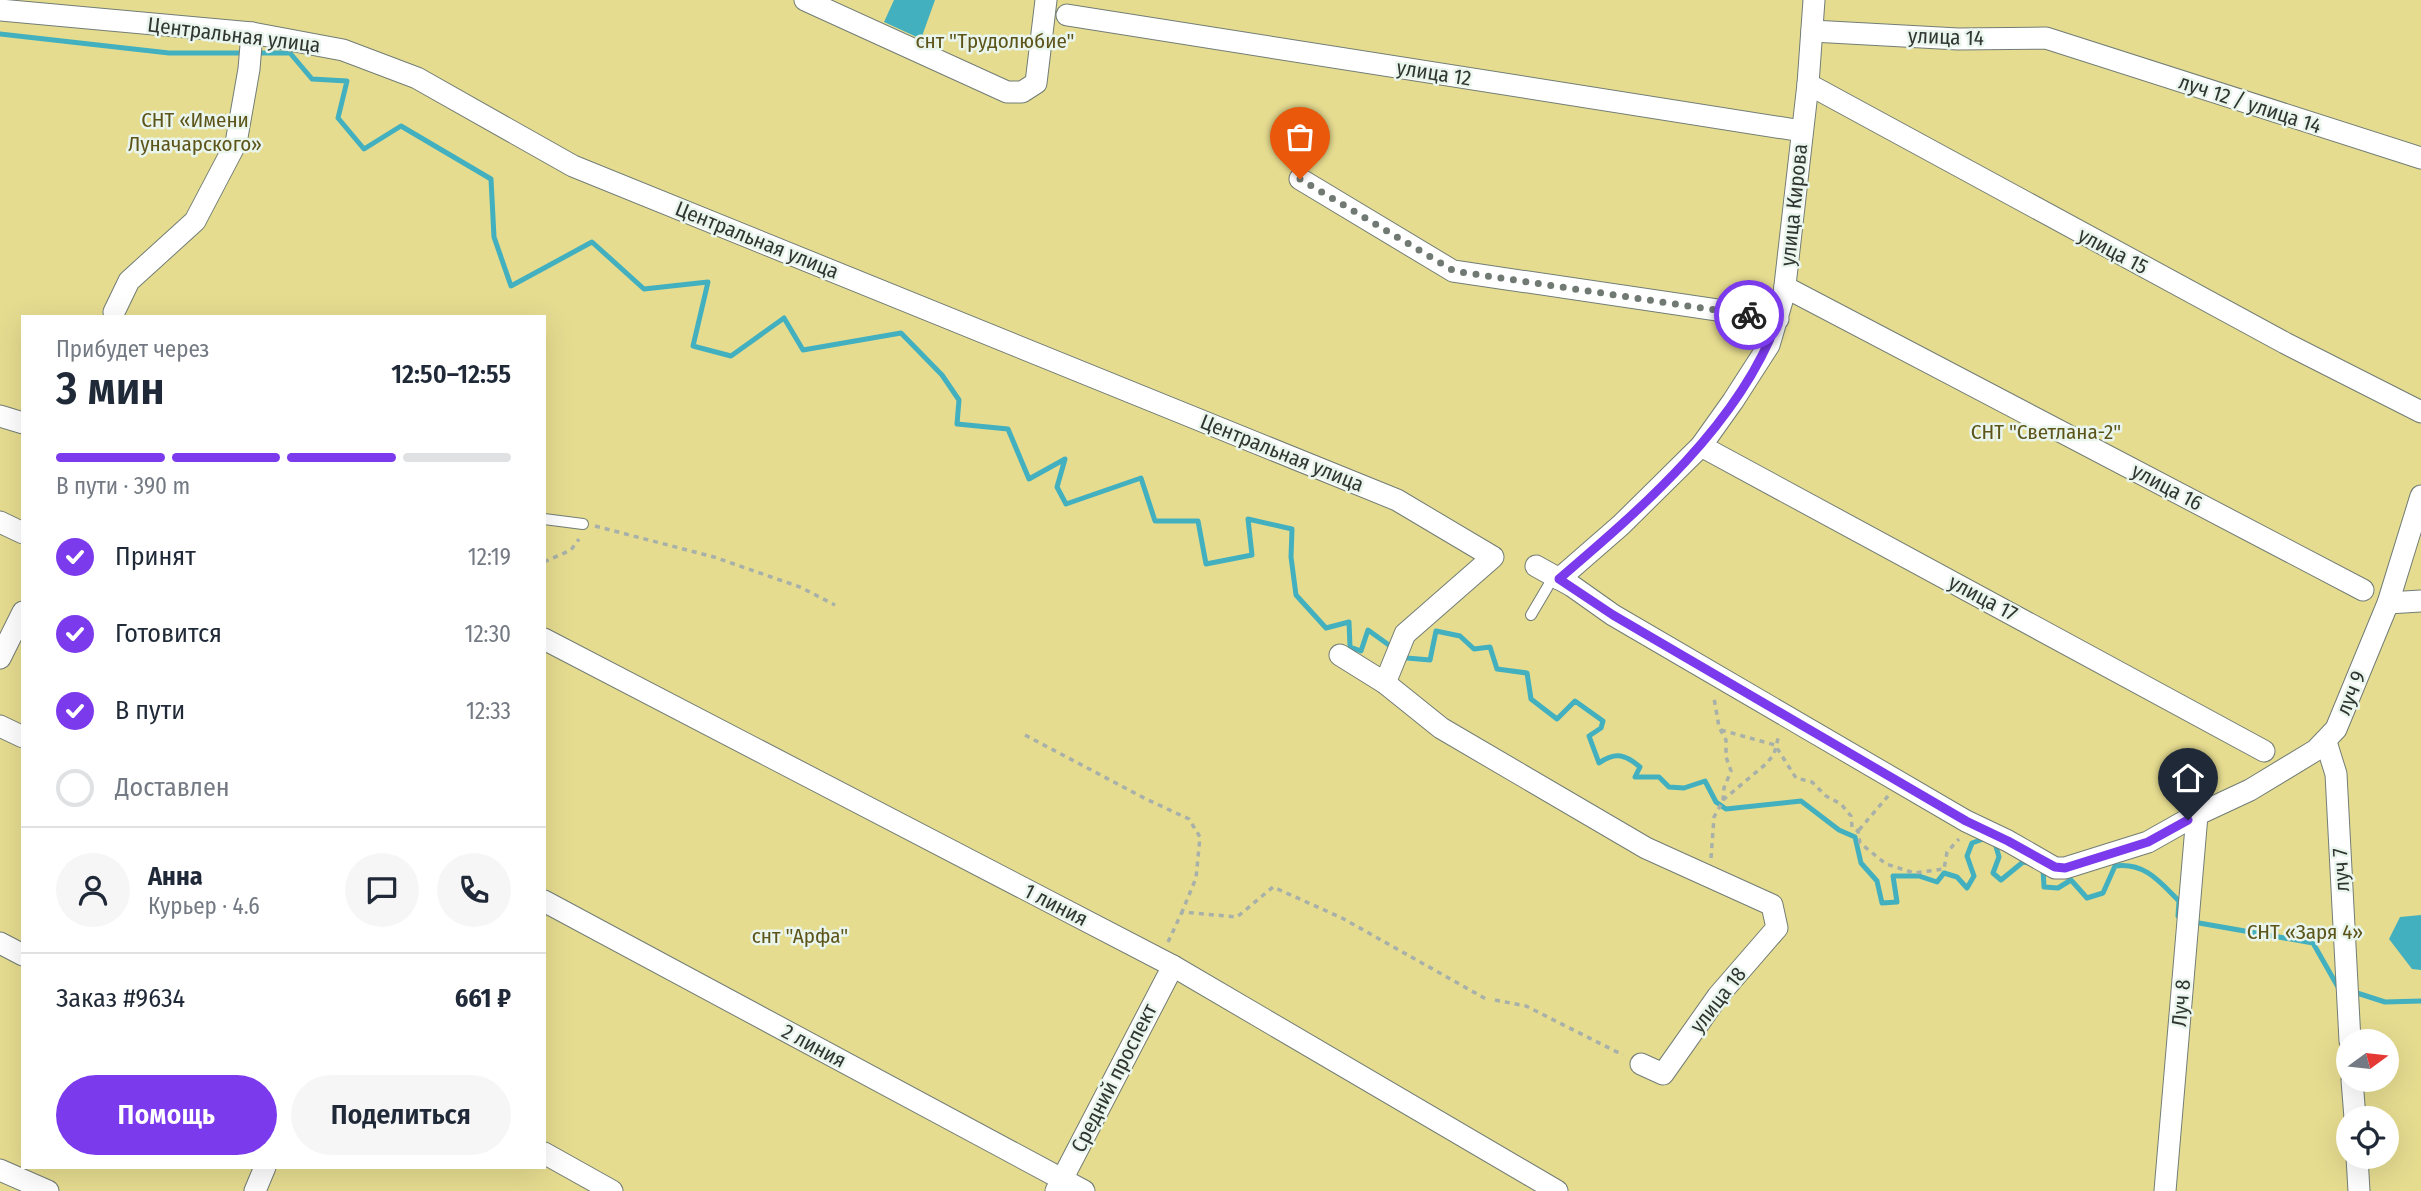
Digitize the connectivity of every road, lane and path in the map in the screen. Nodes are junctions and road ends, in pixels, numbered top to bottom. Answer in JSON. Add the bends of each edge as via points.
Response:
{"nodes":[{"id":1,"x":804,"y":0,"type":"edge"},
{"id":2,"x":1046,"y":0,"type":"edge"},
{"id":3,"x":1814,"y":0,"type":"edge"},
{"id":4,"x":0,"y":10,"type":"edge"},
{"id":5,"x":1067,"y":15,"type":"dead end"},
{"id":6,"x":1812,"y":31,"type":"junction"},
{"id":7,"x":252,"y":33,"type":"junction"},
{"id":8,"x":2078,"y":49,"type":"joint"},
{"id":9,"x":1808,"y":84,"type":"junction"},
{"id":10,"x":1802,"y":131,"type":"junction"},
{"id":11,"x":2421,"y":158,"type":"edge"},
{"id":12,"x":1300,"y":179,"type":"dead end"},
{"id":13,"x":1785,"y":287,"type":"junction"},
{"id":14,"x":119,"y":314,"type":"edge"},
{"id":15,"x":1778,"y":319,"type":"junction"},
{"id":16,"x":2421,"y":412,"type":"edge"},
{"id":17,"x":0,"y":416,"type":"edge"},
{"id":18,"x":21,"y":422,"type":"edge"},
{"id":19,"x":1701,"y":446,"type":"junction"},
{"id":20,"x":2421,"y":496,"type":"edge"},
{"id":21,"x":546,"y":519,"type":"edge"},
{"id":22,"x":0,"y":522,"type":"edge"},
{"id":23,"x":583,"y":524,"type":"junction"},
{"id":24,"x":21,"y":532,"type":"edge"},
{"id":25,"x":546,"y":561,"type":"edge"},
{"id":26,"x":1550,"y":574,"type":"junction"},
{"id":27,"x":2363,"y":590,"type":"dead end"},
{"id":28,"x":2421,"y":601,"type":"edge"},
{"id":29,"x":2388,"y":603,"type":"junction"},
{"id":30,"x":835,"y":605,"type":"dead end"},
{"id":31,"x":1531,"y":615,"type":"dead end"},
{"id":32,"x":21,"y":616,"type":"edge"},
{"id":33,"x":546,"y":640,"type":"edge"},
{"id":34,"x":1339,"y":656,"type":"dead end"},
{"id":35,"x":0,"y":658,"type":"edge"},
{"id":36,"x":1717,"y":675,"type":"junction"},
{"id":37,"x":1385,"y":683,"type":"junction"},
{"id":38,"x":1788,"y":718,"type":"junction"},
{"id":39,"x":0,"y":726,"type":"edge"},
{"id":40,"x":1721,"y":730,"type":"junction"},
{"id":41,"x":1026,"y":735,"type":"dead end"},
{"id":42,"x":21,"y":736,"type":"edge"},
{"id":43,"x":2326,"y":742,"type":"junction"},
{"id":44,"x":1775,"y":745,"type":"junction"},
{"id":45,"x":2264,"y":751,"type":"dead end"},
{"id":46,"x":1900,"y":782,"type":"junction"},
{"id":47,"x":1721,"y":803,"type":"junction"},
{"id":48,"x":2192,"y":817,"type":"junction"},
{"id":49,"x":1971,"y":824,"type":"junction"},
{"id":50,"x":1858,"y":831,"type":"junction"},
{"id":51,"x":1716,"y":880,"type":"junction"},
{"id":52,"x":546,"y":902,"type":"edge"},
{"id":53,"x":1182,"y":912,"type":"junction"},
{"id":54,"x":0,"y":943,"type":"edge"},
{"id":55,"x":21,"y":954,"type":"edge"},
{"id":56,"x":1166,"y":962,"type":"junction"},
{"id":57,"x":1486,"y":999,"type":"dead end"},
{"id":58,"x":1494,"y":1000,"type":"dead end"},
{"id":59,"x":2349,"y":1029,"type":"edge"},
{"id":60,"x":1641,"y":1064,"type":"joint"},
{"id":61,"x":546,"y":1154,"type":"edge"},
{"id":62,"x":264,"y":1169,"type":"edge"},
{"id":63,"x":2357,"y":1169,"type":"edge"},
{"id":64,"x":0,"y":1170,"type":"edge"},
{"id":65,"x":1059,"y":1185,"type":"edge"},
{"id":66,"x":48,"y":1191,"type":"edge"},
{"id":67,"x":255,"y":1191,"type":"edge"},
{"id":68,"x":612,"y":1191,"type":"edge"},
{"id":69,"x":1084,"y":1191,"type":"edge"},
{"id":70,"x":1557,"y":1191,"type":"edge"},
{"id":71,"x":2165,"y":1191,"type":"edge"},
{"id":72,"x":2358,"y":1191,"type":"edge"}],
"edges":[{"from":1,"to":2,"type":"street","via":[[1007,92],[1022,92],[1036,83]]},
{"from":3,"to":6,"type":"street","name":"улица Кирова"},
{"from":4,"to":7,"type":"street","name":"Центральная улица"},
{"from":5,"to":10,"type":"street","name":"улица 12"},
{"from":6,"to":8,"type":"street","name":"улица 14","via":[[1958,39],[2046,38]]},
{"from":6,"to":9,"type":"street","name":"улица Кирова"},
{"from":7,"to":14,"type":"street","via":[[236,143],[195,221],[129,281]]},
{"from":7,"to":37,"type":"street","name":"Центральная улица","via":[[343,50],[417,78],[573,166],[1397,500],[1493,557],[1405,634]]},
{"from":8,"to":11,"type":"street","name":"луч 12 / улица 14"},
{"from":9,"to":10,"type":"street","name":"улица Кирова"},
{"from":9,"to":16,"type":"street","name":"улица 15"},
{"from":10,"to":13,"type":"street","name":"улица Кирова"},
{"from":12,"to":15,"type":"street","via":[[1454,271]]},
{"from":13,"to":15,"type":"street","name":"улица Кирова"},
{"from":13,"to":27,"type":"street","name":"улица 16"},
{"from":15,"to":19,"type":"street","name":"улица Кирова","via":[[1769,345]]},
{"from":17,"to":18,"type":"street"},
{"from":19,"to":26,"type":"street","name":"улица Кирова","via":[[1621,525]]},
{"from":19,"to":45,"type":"street","name":"улица 17"},
{"from":20,"to":29,"type":"street","name":"луч 9"},
{"from":21,"to":23,"type":"lane"},
{"from":22,"to":24,"type":"street"},
{"from":23,"to":25,"type":"path","via":[[571,550]]},
{"from":23,"to":30,"type":"path","via":[[714,558],[800,587]]},
{"from":26,"to":31,"type":"lane"},
{"from":26,"to":36,"type":"street"},
{"from":28,"to":29,"type":"street"},
{"from":29,"to":43,"type":"street","name":"луч 9","via":[[2336,729]]},
{"from":32,"to":35,"type":"street"},
{"from":33,"to":56,"type":"street","name":"1 линия"},
{"from":34,"to":37,"type":"street"},
{"from":36,"to":38,"type":"street"},
{"from":36,"to":40,"type":"path","via":[[1714,699]]},
{"from":37,"to":51,"type":"street","via":[[1453,734],[1646,848]]},
{"from":38,"to":44,"type":"path"},
{"from":38,"to":46,"type":"street"},
{"from":39,"to":42,"type":"street"},
{"from":40,"to":44,"type":"path"},
{"from":40,"to":47,"type":"path","via":[[1731,771]]},
{"from":41,"to":53,"type":"path","via":[[1189,819],[1200,838],[1196,878]]},
{"from":43,"to":48,"type":"street","name":"луч 9","via":[[2250,790]]},
{"from":43,"to":59,"type":"street","name":"луч 7","via":[[2336,774]]},
{"from":44,"to":47,"type":"path","via":[[1774,754],[1760,771]]},
{"from":44,"to":50,"type":"path","via":[[1796,778],[1812,782],[1841,804]]},
{"from":46,"to":49,"type":"street"},
{"from":46,"to":50,"type":"path"},
{"from":47,"to":51,"type":"path","via":[[1714,817],[1711,847]]},
{"from":48,"to":49,"type":"street","via":[[2148,842],[2065,868]]},
{"from":48,"to":71,"type":"street","name":"Луч 8"},
{"from":49,"to":50,"type":"path","via":[[1947,852],[1944,869],[1914,873],[1886,864],[1860,843]]},
{"from":51,"to":60,"type":"street","name":"улица 18","via":[[1772,905],[1777,928],[1718,996],[1663,1074]]},
{"from":52,"to":65,"type":"street","name":"2 линия"},
{"from":53,"to":56,"type":"path"},
{"from":53,"to":57,"type":"path","via":[[1237,917],[1273,887],[1342,918]]},
{"from":54,"to":55,"type":"street"},
{"from":56,"to":65,"type":"street","name":"Средний проспект"},
{"from":56,"to":70,"type":"street","name":"1 линия"},
{"from":58,"to":60,"type":"path","via":[[1526,1006]]},
{"from":61,"to":68,"type":"street"},
{"from":62,"to":67,"type":"street"},
{"from":63,"to":72,"type":"street"},
{"from":64,"to":66,"type":"street"},
{"from":65,"to":69,"type":"street","name":"2 линия"}]}
